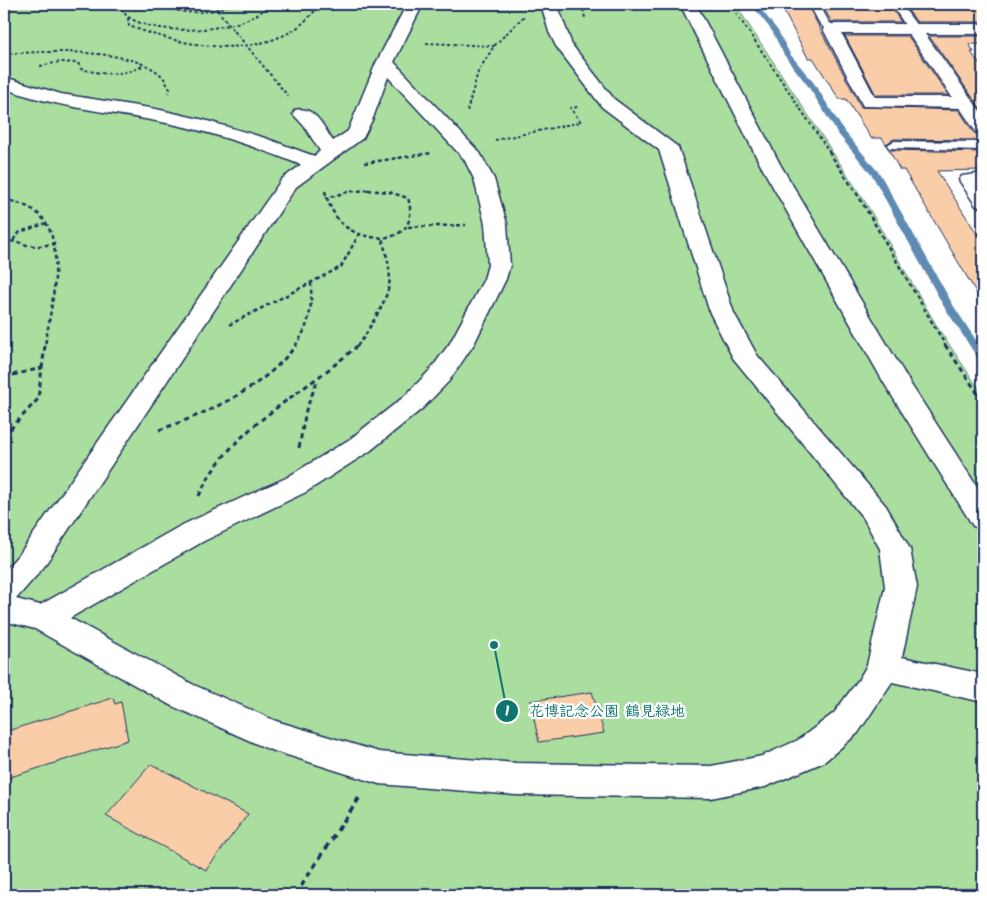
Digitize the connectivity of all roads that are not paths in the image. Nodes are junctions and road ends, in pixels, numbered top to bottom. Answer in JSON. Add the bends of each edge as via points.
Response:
{"nodes":[{"id":1,"x":415,"y":4,"type":"edge"},
{"id":2,"x":688,"y":4,"type":"edge"},
{"id":3,"x":814,"y":4,"type":"edge"},
{"id":4,"x":896,"y":4,"type":"edge"},
{"id":5,"x":537,"y":9,"type":"edge"},
{"id":6,"x":831,"y":29,"type":"junction"},
{"id":7,"x":983,"y":29,"type":"edge"},
{"id":8,"x":914,"y":30,"type":"junction"},
{"id":9,"x":390,"y":52,"type":"junction"},
{"id":10,"x":10,"y":84,"type":"edge"},
{"id":11,"x":966,"y":103,"type":"junction"},
{"id":12,"x":302,"y":114,"type":"road end"},
{"id":13,"x":983,"y":128,"type":"edge"},
{"id":14,"x":894,"y":145,"type":"dead end"},
{"id":15,"x":983,"y":146,"type":"edge"},
{"id":16,"x":324,"y":157,"type":"junction"},
{"id":17,"x":983,"y":179,"type":"edge"},
{"id":18,"x":983,"y":202,"type":"edge"},
{"id":19,"x":983,"y":519,"type":"edge"},
{"id":20,"x":4,"y":592,"type":"edge"},
{"id":21,"x":4,"y":609,"type":"edge"},
{"id":22,"x":43,"y":618,"type":"junction"},
{"id":23,"x":883,"y":667,"type":"junction"},
{"id":24,"x":983,"y":688,"type":"edge"}],
"edges":[{"from":1,"to":9,"type":"street"},
{"from":2,"to":19,"type":"street","via":[[770,164],[897,383]]},
{"from":3,"to":6,"type":"lane"},
{"from":4,"to":8,"type":"lane"},
{"from":5,"to":23,"type":"street","via":[[608,103],[668,147],[722,313],[746,358],[876,513],[890,537],[898,561],[901,587]]},
{"from":6,"to":8,"type":"street"},
{"from":6,"to":11,"type":"street","via":[[869,102]]},
{"from":7,"to":8,"type":"street"},
{"from":8,"to":11,"type":"street"},
{"from":9,"to":16,"type":"street","via":[[356,134]]},
{"from":9,"to":22,"type":"street","via":[[473,157],[484,179],[496,224],[499,265],[477,318],[440,375],[389,423],[296,485],[194,533]]},
{"from":10,"to":16,"type":"street","via":[[64,102],[158,115]]},
{"from":11,"to":13,"type":"street"},
{"from":12,"to":16,"type":"street","via":[[322,136]]},
{"from":14,"to":15,"type":"lane"},
{"from":16,"to":20,"type":"street","via":[[289,183],[32,560]]},
{"from":17,"to":18,"type":"street","via":[[969,180]]},
{"from":21,"to":22,"type":"street"},
{"from":22,"to":23,"type":"street","via":[[182,695],[268,734],[379,768],[516,779],[712,782],[789,762],[830,738],[860,706]]},
{"from":23,"to":24,"type":"street"}]}
